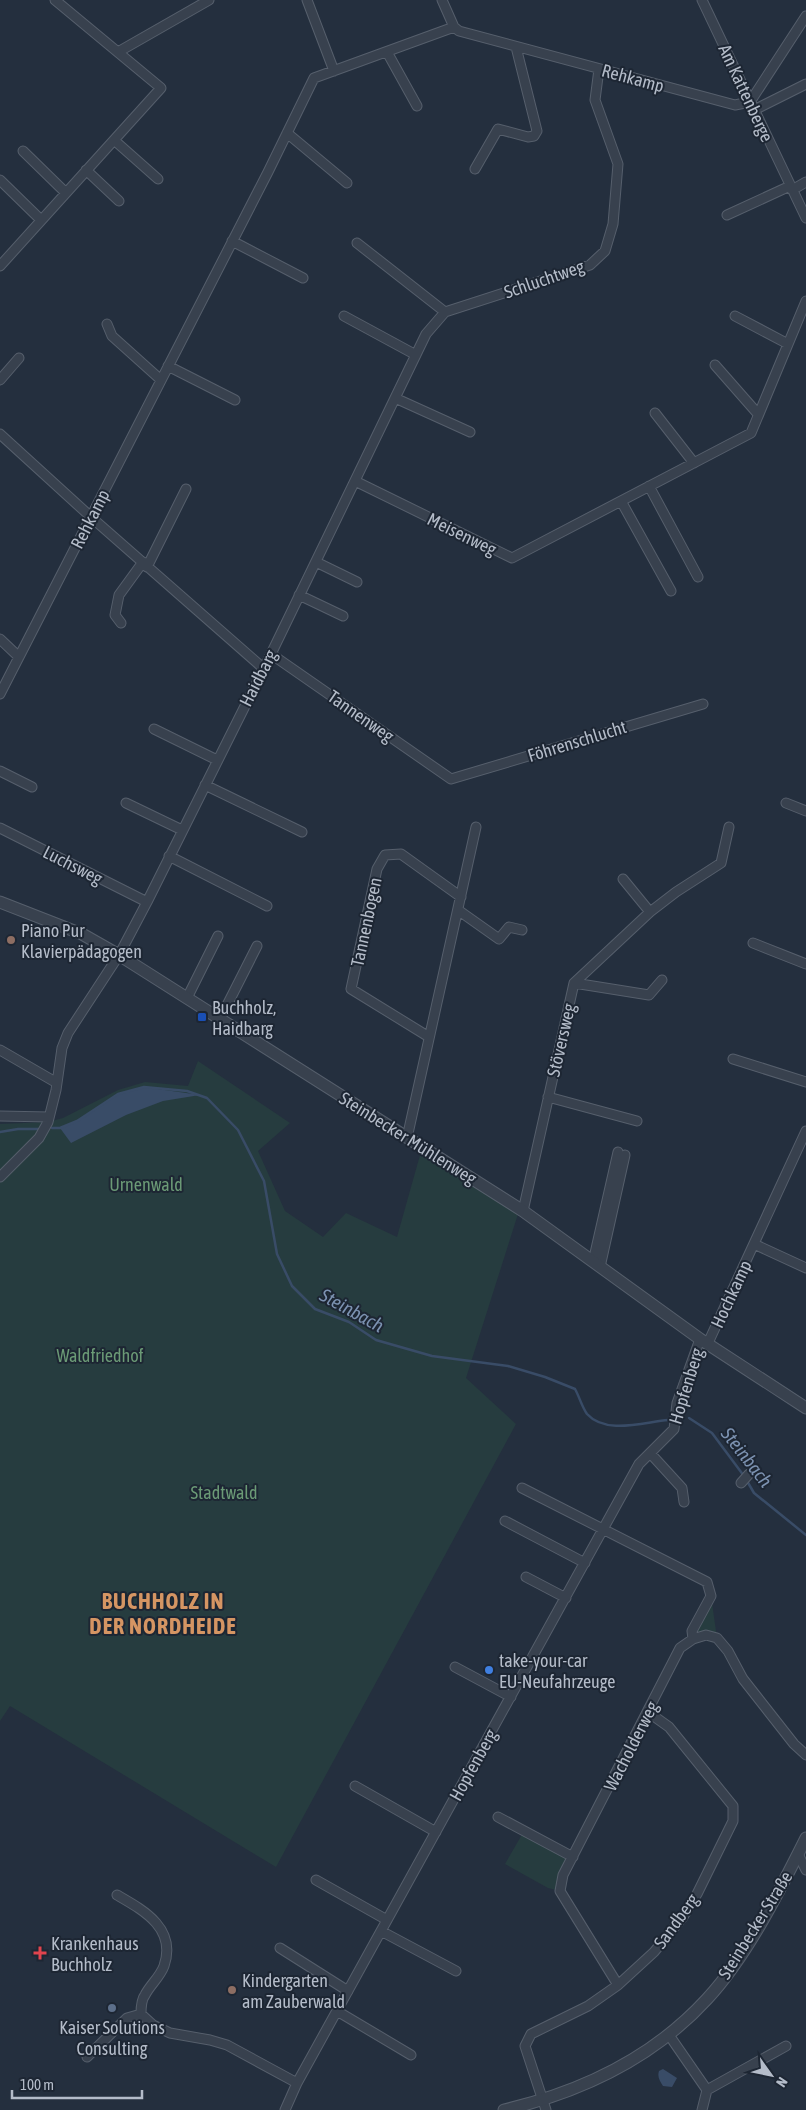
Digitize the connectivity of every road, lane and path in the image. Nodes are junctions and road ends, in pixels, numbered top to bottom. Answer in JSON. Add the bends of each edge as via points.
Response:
{"nodes":[{"id":1,"x":55,"y":0,"type":"edge"},
{"id":2,"x":208,"y":0,"type":"edge"},
{"id":3,"x":307,"y":0,"type":"edge"},
{"id":4,"x":442,"y":0,"type":"edge"},
{"id":5,"x":702,"y":0,"type":"edge"},
{"id":6,"x":806,"y":16,"type":"edge"},
{"id":7,"x":454,"y":27,"type":"junction"},
{"id":8,"x":516,"y":47,"type":"junction"},
{"id":9,"x":118,"y":52,"type":"junction"},
{"id":10,"x":388,"y":52,"type":"junction"},
{"id":11,"x":599,"y":69,"type":"junction"},
{"id":12,"x":334,"y":71,"type":"junction"},
{"id":13,"x":806,"y":84,"type":"edge"},
{"id":14,"x":417,"y":106,"type":"dead end"},
{"id":15,"x":752,"y":106,"type":"junction"},
{"id":16,"x":287,"y":133,"type":"junction"},
{"id":17,"x":114,"y":140,"type":"junction"},
{"id":18,"x":23,"y":151,"type":"dead end"},
{"id":19,"x":475,"y":169,"type":"dead end"},
{"id":20,"x":86,"y":170,"type":"junction"},
{"id":21,"x":158,"y":179,"type":"dead end"},
{"id":22,"x":0,"y":180,"type":"edge"},
{"id":23,"x":806,"y":182,"type":"edge"},
{"id":24,"x":347,"y":183,"type":"dead end"},
{"id":25,"x":791,"y":188,"type":"junction"},
{"id":26,"x":66,"y":193,"type":"junction"},
{"id":27,"x":119,"y":201,"type":"dead end"},
{"id":28,"x":727,"y":215,"type":"dead end"},
{"id":29,"x":806,"y":218,"type":"edge"},
{"id":30,"x":41,"y":220,"type":"junction"},
{"id":31,"x":232,"y":241,"type":"junction"},
{"id":32,"x":357,"y":243,"type":"dead end"},
{"id":33,"x":0,"y":266,"type":"edge"},
{"id":34,"x":303,"y":278,"type":"dead end"},
{"id":35,"x":806,"y":301,"type":"edge"},
{"id":36,"x":445,"y":312,"type":"junction"},
{"id":37,"x":344,"y":316,"type":"dead end"},
{"id":38,"x":735,"y":316,"type":"dead end"},
{"id":39,"x":107,"y":324,"type":"dead end"},
{"id":40,"x":788,"y":344,"type":"junction"},
{"id":41,"x":416,"y":355,"type":"junction"},
{"id":42,"x":19,"y":358,"type":"dead end"},
{"id":43,"x":715,"y":365,"type":"dead end"},
{"id":44,"x":168,"y":366,"type":"junction"},
{"id":45,"x":0,"y":380,"type":"edge"},
{"id":46,"x":161,"y":380,"type":"junction"},
{"id":47,"x":395,"y":398,"type":"junction"},
{"id":48,"x":235,"y":400,"type":"dead end"},
{"id":49,"x":654,"y":413,"type":"dead end"},
{"id":50,"x":758,"y":414,"type":"junction"},
{"id":51,"x":470,"y":432,"type":"dead end"},
{"id":52,"x":0,"y":434,"type":"edge"},
{"id":53,"x":694,"y":463,"type":"junction"},
{"id":54,"x":355,"y":481,"type":"junction"},
{"id":55,"x":649,"y":486,"type":"junction"},
{"id":56,"x":186,"y":489,"type":"dead end"},
{"id":57,"x":621,"y":501,"type":"junction"},
{"id":58,"x":91,"y":517,"type":"junction"},
{"id":59,"x":316,"y":562,"type":"junction"},
{"id":60,"x":145,"y":565,"type":"junction"},
{"id":61,"x":698,"y":577,"type":"dead end"},
{"id":62,"x":357,"y":582,"type":"dead end"},
{"id":63,"x":671,"y":591,"type":"dead end"},
{"id":64,"x":299,"y":595,"type":"junction"},
{"id":65,"x":343,"y":616,"type":"dead end"},
{"id":66,"x":121,"y":623,"type":"dead end"},
{"id":67,"x":0,"y":639,"type":"edge"},
{"id":68,"x":270,"y":654,"type":"junction"},
{"id":69,"x":19,"y":657,"type":"junction"},
{"id":70,"x":263,"y":668,"type":"junction"},
{"id":71,"x":0,"y":694,"type":"edge"},
{"id":72,"x":703,"y":704,"type":"dead end"},
{"id":73,"x":154,"y":729,"type":"dead end"},
{"id":74,"x":217,"y":760,"type":"junction"},
{"id":75,"x":0,"y":771,"type":"edge"},
{"id":76,"x":451,"y":779,"type":"joint"},
{"id":77,"x":205,"y":785,"type":"junction"},
{"id":78,"x":32,"y":788,"type":"dead end"},
{"id":79,"x":126,"y":803,"type":"dead end"},
{"id":80,"x":786,"y":803,"type":"dead end"},
{"id":81,"x":806,"y":811,"type":"edge"},
{"id":82,"x":476,"y":827,"type":"dead end"},
{"id":83,"x":0,"y":828,"type":"edge"},
{"id":84,"x":729,"y":828,"type":"dead end"},
{"id":85,"x":182,"y":830,"type":"junction"},
{"id":86,"x":302,"y":832,"type":"dead end"},
{"id":87,"x":169,"y":856,"type":"junction"},
{"id":88,"x":623,"y":880,"type":"dead end"},
{"id":89,"x":461,"y":897,"type":"junction"},
{"id":90,"x":0,"y":902,"type":"edge"},
{"id":91,"x":146,"y":902,"type":"junction"},
{"id":92,"x":267,"y":906,"type":"dead end"},
{"id":93,"x":458,"y":910,"type":"junction"},
{"id":94,"x":650,"y":912,"type":"junction"},
{"id":95,"x":522,"y":930,"type":"dead end"},
{"id":96,"x":218,"y":936,"type":"dead end"},
{"id":97,"x":753,"y":943,"type":"dead end"},
{"id":98,"x":257,"y":946,"type":"dead end"},
{"id":99,"x":119,"y":955,"type":"junction"},
{"id":100,"x":806,"y":964,"type":"edge"},
{"id":101,"x":662,"y":980,"type":"dead end"},
{"id":102,"x":574,"y":983,"type":"junction"},
{"id":103,"x":187,"y":998,"type":"junction"},
{"id":104,"x":220,"y":1019,"type":"junction"},
{"id":105,"x":429,"y":1037,"type":"junction"},
{"id":106,"x":0,"y":1050,"type":"edge"},
{"id":107,"x":734,"y":1059,"type":"dead end"},
{"id":108,"x":806,"y":1082,"type":"edge"},
{"id":109,"x":57,"y":1083,"type":"junction"},
{"id":110,"x":548,"y":1097,"type":"junction"},
{"id":111,"x":0,"y":1116,"type":"edge"},
{"id":112,"x":49,"y":1117,"type":"junction"},
{"id":113,"x":637,"y":1121,"type":"dead end"},
{"id":114,"x":806,"y":1131,"type":"edge"},
{"id":115,"x":407,"y":1138,"type":"junction"},
{"id":116,"x":622,"y":1153,"type":"dead end"},
{"id":117,"x":0,"y":1178,"type":"edge"},
{"id":118,"x":523,"y":1212,"type":"junction"},
{"id":119,"x":754,"y":1244,"type":"junction"},
{"id":120,"x":596,"y":1264,"type":"junction"},
{"id":121,"x":806,"y":1268,"type":"edge"},
{"id":122,"x":704,"y":1341,"type":"junction"},
{"id":123,"x":806,"y":1408,"type":"edge"},
{"id":124,"x":650,"y":1453,"type":"junction"},
{"id":125,"x":749,"y":1474,"type":"dead end"},
{"id":126,"x":741,"y":1483,"type":"dead end"},
{"id":127,"x":522,"y":1488,"type":"dead end"},
{"id":128,"x":684,"y":1502,"type":"dead end"},
{"id":129,"x":505,"y":1520,"type":"dead end"},
{"id":130,"x":603,"y":1531,"type":"junction"},
{"id":131,"x":585,"y":1563,"type":"junction"},
{"id":132,"x":526,"y":1577,"type":"dead end"},
{"id":133,"x":566,"y":1598,"type":"junction"},
{"id":134,"x":692,"y":1639,"type":"junction"},
{"id":135,"x":455,"y":1667,"type":"dead end"},
{"id":136,"x":511,"y":1697,"type":"junction"},
{"id":137,"x":648,"y":1712,"type":"junction"},
{"id":138,"x":806,"y":1756,"type":"edge"},
{"id":139,"x":355,"y":1786,"type":"dead end"},
{"id":140,"x":498,"y":1817,"type":"dead end"},
{"id":141,"x":436,"y":1832,"type":"junction"},
{"id":142,"x":806,"y":1838,"type":"edge"},
{"id":143,"x":798,"y":1854,"type":"junction"},
{"id":144,"x":573,"y":1857,"type":"junction"},
{"id":145,"x":806,"y":1870,"type":"edge"},
{"id":146,"x":316,"y":1880,"type":"dead end"},
{"id":147,"x":116,"y":1895,"type":"dead end"},
{"id":148,"x":387,"y":1920,"type":"junction"},
{"id":149,"x":381,"y":1931,"type":"junction"},
{"id":150,"x":280,"y":1948,"type":"dead end"},
{"id":151,"x":456,"y":1971,"type":"dead end"},
{"id":152,"x":618,"y":1985,"type":"junction"},
{"id":153,"x":348,"y":1991,"type":"junction"},
{"id":154,"x":337,"y":2011,"type":"junction"},
{"id":155,"x":140,"y":2014,"type":"junction"},
{"id":156,"x":668,"y":2035,"type":"junction"},
{"id":157,"x":786,"y":2046,"type":"dead end"},
{"id":158,"x":411,"y":2055,"type":"dead end"},
{"id":159,"x":87,"y":2057,"type":"dead end"},
{"id":160,"x":297,"y":2083,"type":"junction"},
{"id":161,"x":707,"y":2090,"type":"junction"},
{"id":162,"x":545,"y":2105,"type":"edge"},
{"id":163,"x":285,"y":2110,"type":"edge"},
{"id":164,"x":504,"y":2110,"type":"edge"},
{"id":165,"x":702,"y":2110,"type":"edge"}],
"edges":[{"from":1,"to":9,"type":"street"},
{"from":2,"to":9,"type":"street"},
{"from":3,"to":12,"type":"street"},
{"from":4,"to":7,"type":"street"},
{"from":5,"to":15,"type":"street","name":"Am Kattenberge"},
{"from":6,"to":15,"type":"street"},
{"from":7,"to":8,"type":"street","name":"Rehkamp","via":[[458,31]]},
{"from":7,"to":10,"type":"street","name":"Rehkamp"},
{"from":8,"to":11,"type":"street","name":"Rehkamp"},
{"from":8,"to":19,"type":"street","via":[[537,130],[534,136],[528,137],[498,129]]},
{"from":9,"to":17,"type":"street","via":[[161,88]]},
{"from":10,"to":12,"type":"street","name":"Rehkamp"},
{"from":10,"to":14,"type":"street"},
{"from":11,"to":15,"type":"street","name":"Rehkamp","via":[[735,105]]},
{"from":11,"to":36,"type":"street","name":"Schluchtweg","via":[[596,100],[618,164],[613,224],[605,251],[590,265]]},
{"from":12,"to":16,"type":"street","name":"Rehkamp","via":[[314,78]]},
{"from":13,"to":15,"type":"street"},
{"from":15,"to":25,"type":"street","name":"Am Kattenberge"},
{"from":16,"to":24,"type":"street"},
{"from":16,"to":31,"type":"street","name":"Rehkamp"},
{"from":17,"to":20,"type":"street"},
{"from":17,"to":21,"type":"street"},
{"from":18,"to":26,"type":"street"},
{"from":20,"to":26,"type":"street"},
{"from":20,"to":27,"type":"street"},
{"from":22,"to":30,"type":"street"},
{"from":23,"to":25,"type":"street"},
{"from":25,"to":28,"type":"street"},
{"from":25,"to":29,"type":"street","name":"Am Kattenberge"},
{"from":26,"to":30,"type":"street"},
{"from":30,"to":33,"type":"street"},
{"from":31,"to":34,"type":"street"},
{"from":31,"to":44,"type":"street","name":"Rehkamp"},
{"from":32,"to":36,"type":"street"},
{"from":35,"to":40,"type":"street","name":"Meisenweg"},
{"from":36,"to":41,"type":"street","name":"Haidbarg","via":[[426,334]]},
{"from":37,"to":41,"type":"street"},
{"from":38,"to":40,"type":"street"},
{"from":39,"to":46,"type":"street","via":[[112,336]]},
{"from":40,"to":50,"type":"street","name":"Meisenweg"},
{"from":41,"to":47,"type":"street","name":"Haidbarg"},
{"from":42,"to":45,"type":"street"},
{"from":43,"to":50,"type":"street"},
{"from":44,"to":46,"type":"street","name":"Rehkamp"},
{"from":44,"to":48,"type":"street"},
{"from":46,"to":58,"type":"street","name":"Rehkamp"},
{"from":47,"to":51,"type":"street"},
{"from":47,"to":54,"type":"street","name":"Haidbarg"},
{"from":49,"to":53,"type":"street"},
{"from":50,"to":53,"type":"street","name":"Meisenweg","via":[[750,433]]},
{"from":52,"to":58,"type":"street"},
{"from":53,"to":55,"type":"street","name":"Meisenweg"},
{"from":54,"to":57,"type":"street","name":"Meisenweg","via":[[512,558]]},
{"from":54,"to":59,"type":"street","name":"Haidbarg"},
{"from":55,"to":57,"type":"street","name":"Meisenweg"},
{"from":55,"to":61,"type":"street"},
{"from":56,"to":60,"type":"street"},
{"from":57,"to":63,"type":"street"},
{"from":58,"to":60,"type":"street"},
{"from":58,"to":69,"type":"street","name":"Rehkamp"},
{"from":59,"to":62,"type":"street"},
{"from":59,"to":64,"type":"street","name":"Haidbarg"},
{"from":60,"to":66,"type":"street","via":[[119,595],[115,615]]},
{"from":60,"to":70,"type":"street"},
{"from":64,"to":65,"type":"street"},
{"from":64,"to":68,"type":"street","name":"Haidbarg"},
{"from":67,"to":69,"type":"street"},
{"from":68,"to":70,"type":"street","name":"Haidbarg"},
{"from":68,"to":76,"type":"street","name":"Tannenweg"},
{"from":69,"to":71,"type":"street","name":"Rehkamp"},
{"from":70,"to":74,"type":"street","name":"Haidbarg"},
{"from":72,"to":76,"type":"street","name":"Föhrenschlucht"},
{"from":73,"to":74,"type":"street"},
{"from":74,"to":77,"type":"street","name":"Haidbarg"},
{"from":75,"to":78,"type":"street"},
{"from":77,"to":85,"type":"street","name":"Haidbarg"},
{"from":77,"to":86,"type":"street"},
{"from":79,"to":85,"type":"street"},
{"from":80,"to":81,"type":"street"},
{"from":82,"to":89,"type":"street"},
{"from":83,"to":91,"type":"street","name":"Luchsweg"},
{"from":84,"to":94,"type":"street","name":"Stöversweg","via":[[721,863]]},
{"from":85,"to":87,"type":"street","name":"Haidbarg"},
{"from":87,"to":91,"type":"street","name":"Haidbarg"},
{"from":87,"to":92,"type":"street"},
{"from":88,"to":94,"type":"street"},
{"from":89,"to":93,"type":"street"},
{"from":89,"to":105,"type":"street","name":"Tannenbogen","via":[[401,854],[385,855],[377,869],[351,989]]},
{"from":90,"to":99,"type":"street","name":"Steinbecker Mühlenweg","via":[[82,934]]},
{"from":91,"to":99,"type":"street","name":"Haidbarg"},
{"from":93,"to":95,"type":"street","via":[[499,939],[508,927]]},
{"from":93,"to":105,"type":"street"},
{"from":94,"to":102,"type":"street","name":"Stöversweg"},
{"from":96,"to":103,"type":"street"},
{"from":97,"to":100,"type":"street"},
{"from":98,"to":104,"type":"street"},
{"from":99,"to":103,"type":"street","name":"Steinbecker Mühlenweg"},
{"from":99,"to":109,"type":"street","name":"Haidbarg","via":[[68,1033],[62,1048]]},
{"from":101,"to":102,"type":"street","name":"Stöversweg","via":[[649,995]]},
{"from":102,"to":110,"type":"street","name":"Stöversweg"},
{"from":103,"to":104,"type":"street","name":"Steinbecker Mühlenweg"},
{"from":104,"to":115,"type":"street","name":"Steinbecker Mühlenweg"},
{"from":105,"to":115,"type":"street"},
{"from":106,"to":109,"type":"street"},
{"from":107,"to":108,"type":"street"},
{"from":109,"to":112,"type":"street","name":"Haidbarg"},
{"from":110,"to":113,"type":"street","name":"Stöversweg"},
{"from":110,"to":118,"type":"street","name":"Stöversweg"},
{"from":111,"to":112,"type":"street"},
{"from":112,"to":117,"type":"street","name":"Haidbarg","via":[[39,1138]]},
{"from":114,"to":119,"type":"street","name":"Hochkamp"},
{"from":115,"to":118,"type":"street","name":"Steinbecker Mühlenweg"},
{"from":116,"to":120,"type":"street"},
{"from":118,"to":120,"type":"street","name":"Steinbecker Mühlenweg"},
{"from":119,"to":121,"type":"street","name":"Hochkamp"},
{"from":119,"to":122,"type":"street","name":"Hochkamp"},
{"from":120,"to":122,"type":"street","name":"Steinbecker Mühlenweg"},
{"from":122,"to":123,"type":"street","name":"Steinbecker Mühlenweg"},
{"from":122,"to":124,"type":"street","name":"Hopfenberg","via":[[677,1403],[674,1430]]},
{"from":124,"to":128,"type":"street","via":[[682,1488]]},
{"from":124,"to":130,"type":"street","name":"Hopfenberg","via":[[639,1464]]},
{"from":125,"to":126,"type":"street"},
{"from":127,"to":130,"type":"street"},
{"from":129,"to":131,"type":"street"},
{"from":130,"to":131,"type":"street","name":"Hopfenberg"},
{"from":130,"to":134,"type":"street","name":"Wacholderweg","via":[[707,1582],[711,1596],[692,1631]]},
{"from":131,"to":133,"type":"street","name":"Hopfenberg"},
{"from":132,"to":133,"type":"street"},
{"from":133,"to":136,"type":"street","name":"Hopfenberg"},
{"from":134,"to":137,"type":"street","name":"Wacholderweg","via":[[680,1648]]},
{"from":134,"to":138,"type":"street","via":[[706,1635],[717,1638],[743,1679]]},
{"from":135,"to":136,"type":"street"},
{"from":136,"to":141,"type":"street","name":"Hopfenberg"},
{"from":137,"to":144,"type":"street","name":"Wacholderweg"},
{"from":137,"to":152,"type":"street","name":"Sandberg","via":[[669,1728],[733,1806],[734,1821],[683,1917],[654,1952]]},
{"from":139,"to":141,"type":"street"},
{"from":140,"to":144,"type":"street"},
{"from":141,"to":148,"type":"street","name":"Hopfenberg"},
{"from":142,"to":143,"type":"street","name":"Steinbecker Straße"},
{"from":143,"to":145,"type":"street","name":"Steinbecker Straße"},
{"from":143,"to":156,"type":"street","name":"Steinbecker Straße","via":[[741,1956],[708,1998]]},
{"from":144,"to":152,"type":"street","name":"Wacholderweg","via":[[563,1875],[560,1890]]},
{"from":146,"to":148,"type":"street"},
{"from":147,"to":155,"type":"street","via":[[146,1912],[164,1934],[164,1965],[143,1997]]},
{"from":148,"to":149,"type":"street","name":"Hopfenberg"},
{"from":149,"to":151,"type":"street"},
{"from":149,"to":153,"type":"street","name":"Hopfenberg"},
{"from":150,"to":153,"type":"street"},
{"from":152,"to":162,"type":"street","name":"Sandberg","via":[[588,2006],[531,2034],[525,2046]]},
{"from":153,"to":154,"type":"street","name":"Hopfenberg"},
{"from":154,"to":158,"type":"street"},
{"from":154,"to":160,"type":"street","name":"Hopfenberg"},
{"from":155,"to":159,"type":"street","via":[[127,2018]]},
{"from":155,"to":160,"type":"street","via":[[170,2033],[227,2045]]},
{"from":156,"to":161,"type":"street"},
{"from":156,"to":162,"type":"street","name":"Steinbecker Straße","via":[[606,2075]]},
{"from":157,"to":161,"type":"street"},
{"from":160,"to":163,"type":"street","name":"Hopfenberg"},
{"from":161,"to":165,"type":"street"},
{"from":162,"to":164,"type":"street","name":"Steinbecker Straße"}]}
